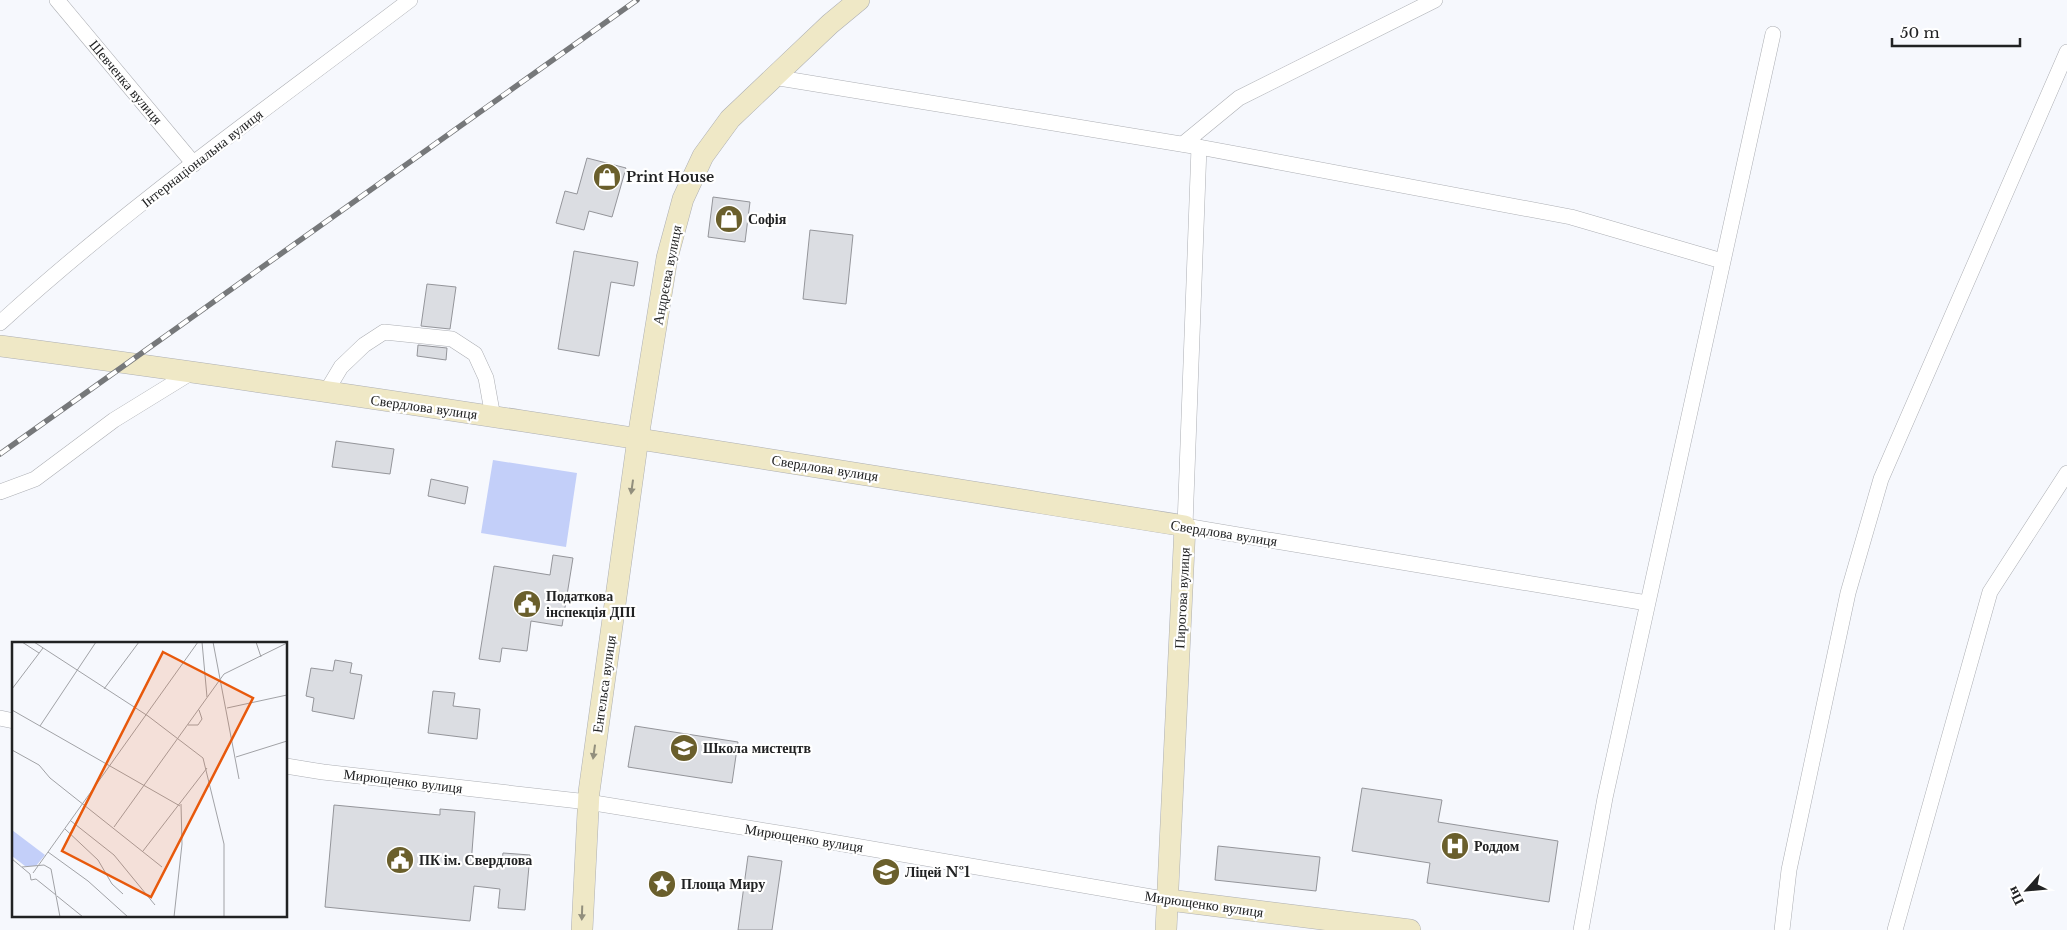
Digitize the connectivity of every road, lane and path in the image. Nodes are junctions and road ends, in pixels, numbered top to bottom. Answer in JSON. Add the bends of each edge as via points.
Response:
{"nodes":[{"id":1,"x":57,"y":0,"type":"edge"},
{"id":2,"x":410,"y":0,"type":"edge"},
{"id":3,"x":859,"y":0,"type":"edge"},
{"id":4,"x":1435,"y":0,"type":"edge"},
{"id":5,"x":1773,"y":34,"type":"dead end"},
{"id":6,"x":2067,"y":52,"type":"edge"},
{"id":7,"x":773,"y":77,"type":"junction"},
{"id":8,"x":1183,"y":144,"type":"junction"},
{"id":9,"x":1199,"y":147,"type":"junction"},
{"id":10,"x":194,"y":164,"type":"junction"},
{"id":11,"x":1722,"y":261,"type":"junction"},
{"id":12,"x":0,"y":323,"type":"edge"},
{"id":13,"x":0,"y":346,"type":"edge"},
{"id":14,"x":192,"y":372,"type":"junction"},
{"id":15,"x":326,"y":392,"type":"junction"},
{"id":16,"x":493,"y":417,"type":"junction"},
{"id":17,"x":638,"y":438,"type":"junction"},
{"id":18,"x":2067,"y":473,"type":"edge"},
{"id":19,"x":0,"y":492,"type":"edge"},
{"id":20,"x":1185,"y":526,"type":"junction"},
{"id":21,"x":1647,"y":603,"type":"junction"},
{"id":22,"x":288,"y":766,"type":"edge"},
{"id":23,"x":588,"y":802,"type":"junction"},
{"id":24,"x":1168,"y":900,"type":"junction"},
{"id":25,"x":582,"y":930,"type":"edge"},
{"id":26,"x":1166,"y":930,"type":"edge"},
{"id":27,"x":1410,"y":930,"type":"edge"},
{"id":28,"x":1581,"y":930,"type":"edge"},
{"id":29,"x":1782,"y":930,"type":"edge"},
{"id":30,"x":1895,"y":930,"type":"edge"}],
"edges":[{"from":1,"to":10,"type":"street","name":"Шевченка вулиця"},
{"from":2,"to":10,"type":"street","name":"Інтернаціональна вулиця"},
{"from":3,"to":7,"type":"street","name":"Андрєєва вулиця"},
{"from":4,"to":8,"type":"street","via":[[1239,98]]},
{"from":5,"to":11,"type":"street"},
{"from":6,"to":29,"type":"street","via":[[1882,479],[1846,603],[1789,870]]},
{"from":7,"to":8,"type":"street"},
{"from":7,"to":17,"type":"street","name":"Андрєєва вулиця","via":[[730,119],[703,156],[683,198],[667,258]]},
{"from":8,"to":9,"type":"street"},
{"from":9,"to":11,"type":"street","via":[[1571,217]]},
{"from":9,"to":20,"type":"street","name":"Пирогова вулиця"},
{"from":10,"to":12,"type":"street","name":"Інтернаціональна вулиця","via":[[45,282]]},
{"from":11,"to":21,"type":"street"},
{"from":13,"to":14,"type":"street","name":"Свердлова вулиця"},
{"from":14,"to":15,"type":"street","name":"Свердлова вулиця"},
{"from":14,"to":19,"type":"street","via":[[114,420],[35,479]]},
{"from":15,"to":16,"type":"street","name":"Свердлова вулиця"},
{"from":15,"to":16,"type":"street","via":[[341,367],[364,345],[384,332],[452,339],[475,354],[486,378]]},
{"from":16,"to":17,"type":"street","name":"Свердлова вулиця"},
{"from":17,"to":20,"type":"street","name":"Свердлова вулиця"},
{"from":17,"to":23,"type":"street","name":"Енгельса вулиця","one_way":true},
{"from":18,"to":30,"type":"street","via":[[1990,592]]},
{"from":20,"to":21,"type":"street","name":"Свердлова вулиця"},
{"from":20,"to":24,"type":"street","name":"Пирогова вулиця"},
{"from":21,"to":28,"type":"street","via":[[1605,798]]},
{"from":22,"to":23,"type":"street","name":"Мирющенко вулиця"},
{"from":23,"to":24,"type":"street","name":"Мирющенко вулиця"},
{"from":23,"to":25,"type":"street","name":"Енгельса вулиця","one_way":true},
{"from":24,"to":26,"type":"street","name":"Пирогова вулиця"},
{"from":24,"to":27,"type":"street","name":"Мирющенко вулиця"}]}
